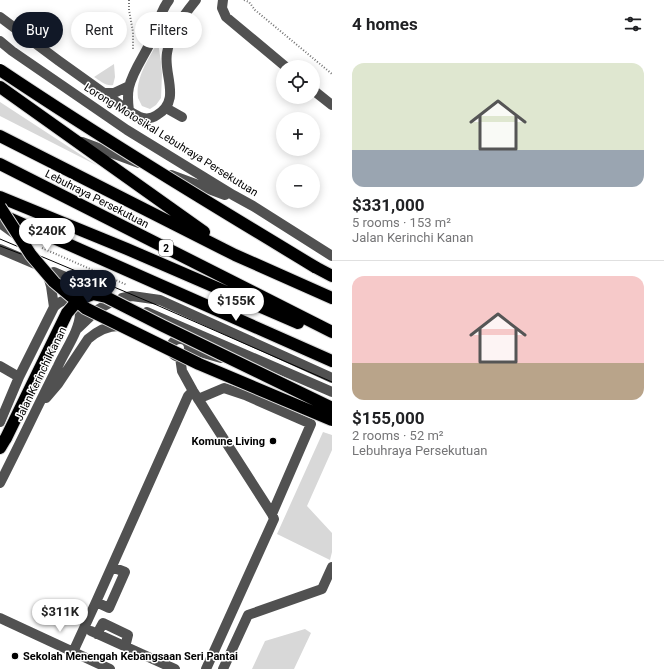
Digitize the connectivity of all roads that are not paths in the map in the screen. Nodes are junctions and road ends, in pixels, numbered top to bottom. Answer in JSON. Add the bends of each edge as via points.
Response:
{"nodes":[{"id":1,"x":169,"y":0,"type":"edge"},
{"id":2,"x":196,"y":0,"type":"edge"},
{"id":3,"x":223,"y":0,"type":"edge"},
{"id":4,"x":0,"y":17,"type":"edge"},
{"id":5,"x":0,"y":41,"type":"edge"},
{"id":6,"x":278,"y":60,"type":"edge"},
{"id":7,"x":0,"y":70,"type":"edge"},
{"id":8,"x":129,"y":86,"type":"junction"},
{"id":9,"x":0,"y":87,"type":"edge"},
{"id":10,"x":102,"y":93,"type":"junction"},
{"id":11,"x":320,"y":96,"type":"edge"},
{"id":12,"x":332,"y":105,"type":"edge"},
{"id":13,"x":166,"y":108,"type":"junction"},
{"id":14,"x":129,"y":111,"type":"junction"},
{"id":15,"x":182,"y":117,"type":"dead end"},
{"id":16,"x":0,"y":136,"type":"edge"},
{"id":17,"x":75,"y":140,"type":"junction"},
{"id":18,"x":0,"y":164,"type":"edge"},
{"id":19,"x":0,"y":197,"type":"edge"},
{"id":20,"x":253,"y":206,"type":"junction"},
{"id":21,"x":0,"y":207,"type":"edge"},
{"id":22,"x":0,"y":214,"type":"edge"},
{"id":23,"x":0,"y":223,"type":"edge"},
{"id":24,"x":0,"y":249,"type":"edge"},
{"id":25,"x":236,"y":255,"type":"junction"},
{"id":26,"x":332,"y":256,"type":"edge"},
{"id":27,"x":35,"y":264,"type":"dead end"},
{"id":28,"x":54,"y":272,"type":"dead end"},
{"id":29,"x":332,"y":276,"type":"edge"},
{"id":30,"x":332,"y":298,"type":"edge"},
{"id":31,"x":54,"y":307,"type":"junction"},
{"id":32,"x":77,"y":329,"type":"junction"},
{"id":33,"x":332,"y":332,"type":"edge"},
{"id":34,"x":332,"y":338,"type":"edge"},
{"id":35,"x":172,"y":345,"type":"junction"},
{"id":36,"x":189,"y":349,"type":"junction"},
{"id":37,"x":180,"y":357,"type":"junction"},
{"id":38,"x":332,"y":361,"type":"edge"},
{"id":39,"x":0,"y":366,"type":"edge"},
{"id":40,"x":19,"y":377,"type":"junction"},
{"id":41,"x":332,"y":378,"type":"edge"},
{"id":42,"x":332,"y":392,"type":"edge"},
{"id":43,"x":196,"y":395,"type":"junction"},
{"id":44,"x":245,"y":395,"type":"junction"},
{"id":45,"x":332,"y":402,"type":"edge"},
{"id":46,"x":37,"y":407,"type":"junction"},
{"id":47,"x":263,"y":407,"type":"dead end"},
{"id":48,"x":332,"y":408,"type":"edge"},
{"id":49,"x":332,"y":420,"type":"edge"},
{"id":50,"x":0,"y":422,"type":"edge"},
{"id":51,"x":3,"y":443,"type":"edge"},
{"id":52,"x":0,"y":483,"type":"edge"},
{"id":53,"x":272,"y":514,"type":"junction"},
{"id":54,"x":112,"y":567,"type":"junction"},
{"id":55,"x":332,"y":567,"type":"edge"},
{"id":56,"x":96,"y":602,"type":"junction"},
{"id":57,"x":0,"y":618,"type":"edge"},
{"id":58,"x":94,"y":633,"type":"dead end"},
{"id":59,"x":73,"y":652,"type":"junction"},
{"id":60,"x":110,"y":669,"type":"edge"},
{"id":61,"x":175,"y":669,"type":"edge"},
{"id":62,"x":206,"y":669,"type":"edge"},
{"id":63,"x":223,"y":669,"type":"edge"}],
"edges":[{"from":1,"to":8,"type":"street"},
{"from":2,"to":13,"type":"street","via":[[176,28],[166,53],[170,85]]},
{"from":3,"to":6,"type":"street","via":[[222,8],[226,17]]},
{"from":4,"to":10,"type":"street"},
{"from":5,"to":20,"type":"street","name":"Lorong Motosikal Lebuhraya Persekutuan","via":[[128,130]]},
{"from":7,"to":29,"type":"highway","bridge":true,"via":[[112,143]]},
{"from":8,"to":10,"type":"street","via":[[114,93]]},
{"from":8,"to":14,"type":"street"},
{"from":9,"to":17,"type":"highway"},
{"from":10,"to":14,"type":"street"},
{"from":11,"to":12,"type":"street"},
{"from":13,"to":14,"type":"street","via":[[153,118],[144,119]]},
{"from":13,"to":15,"type":"street"},
{"from":16,"to":25,"type":"highway","name":"Lebuhraya Persekutuan","number":"2"},
{"from":17,"to":20,"type":"street"},
{"from":17,"to":25,"type":"highway"},
{"from":18,"to":33,"type":"highway","name":"Lebuhraya Persekutuan","number":"2"},
{"from":19,"to":34,"type":"highway"},
{"from":20,"to":26,"type":"street","name":"Lorong Motosikal Lebuhraya Persekutuan"},
{"from":21,"to":49,"type":"highway","bridge":true,"via":[[31,255],[54,282],[85,308],[199,364]]},
{"from":22,"to":38,"type":"highway"},
{"from":23,"to":31,"type":"street","via":[[24,240],[37,256],[46,271]]},
{"from":24,"to":27,"type":"street"},
{"from":25,"to":30,"type":"highway","name":"Lebuhraya Persekutuan","number":"2"},
{"from":28,"to":42,"type":"street"},
{"from":31,"to":32,"type":"street","name":"Jalan Kerinchi Kanan","via":[[69,300],[77,304],[80,308]]},
{"from":31,"to":40,"type":"street","name":"Jalan Kerinchi Kanan"},
{"from":32,"to":41,"type":"street","via":[[98,310],[119,299],[132,296],[160,300]]},
{"from":32,"to":46,"type":"street","name":"Jalan Kerinchi Kanan"},
{"from":35,"to":36,"type":"street","via":[[176,340],[182,340]]},
{"from":35,"to":37,"type":"street","via":[[172,353]]},
{"from":35,"to":46,"type":"street","via":[[125,326],[106,327],[88,339],[58,384]]},
{"from":36,"to":37,"type":"street","via":[[185,356]]},
{"from":36,"to":45,"type":"street","via":[[227,360]]},
{"from":37,"to":43,"type":"street","via":[[182,371]]},
{"from":39,"to":40,"type":"street"},
{"from":40,"to":50,"type":"street","name":"Jalan Kerinchi Kanan"},
{"from":43,"to":44,"type":"street","via":[[224,388]]},
{"from":43,"to":53,"type":"street"},
{"from":43,"to":54,"type":"street","via":[[188,396]]},
{"from":44,"to":47,"type":"street","via":[[251,402]]},
{"from":44,"to":53,"type":"street","via":[[311,424]]},
{"from":46,"to":52,"type":"street","name":"Jalan Kerinchi Kanan"},
{"from":48,"to":51,"type":"highway","bridge":true,"via":[[106,297],[93,294],[79,299],[67,314]]},
{"from":53,"to":62,"type":"street","via":[[274,520]]},
{"from":54,"to":56,"type":"street"},
{"from":54,"to":56,"type":"street","via":[[125,572],[109,608]]},
{"from":55,"to":63,"type":"street","via":[[322,588],[248,615]]},
{"from":56,"to":59,"type":"street"},
{"from":57,"to":59,"type":"street"},
{"from":58,"to":61,"type":"street"},
{"from":59,"to":60,"type":"street"}]}
